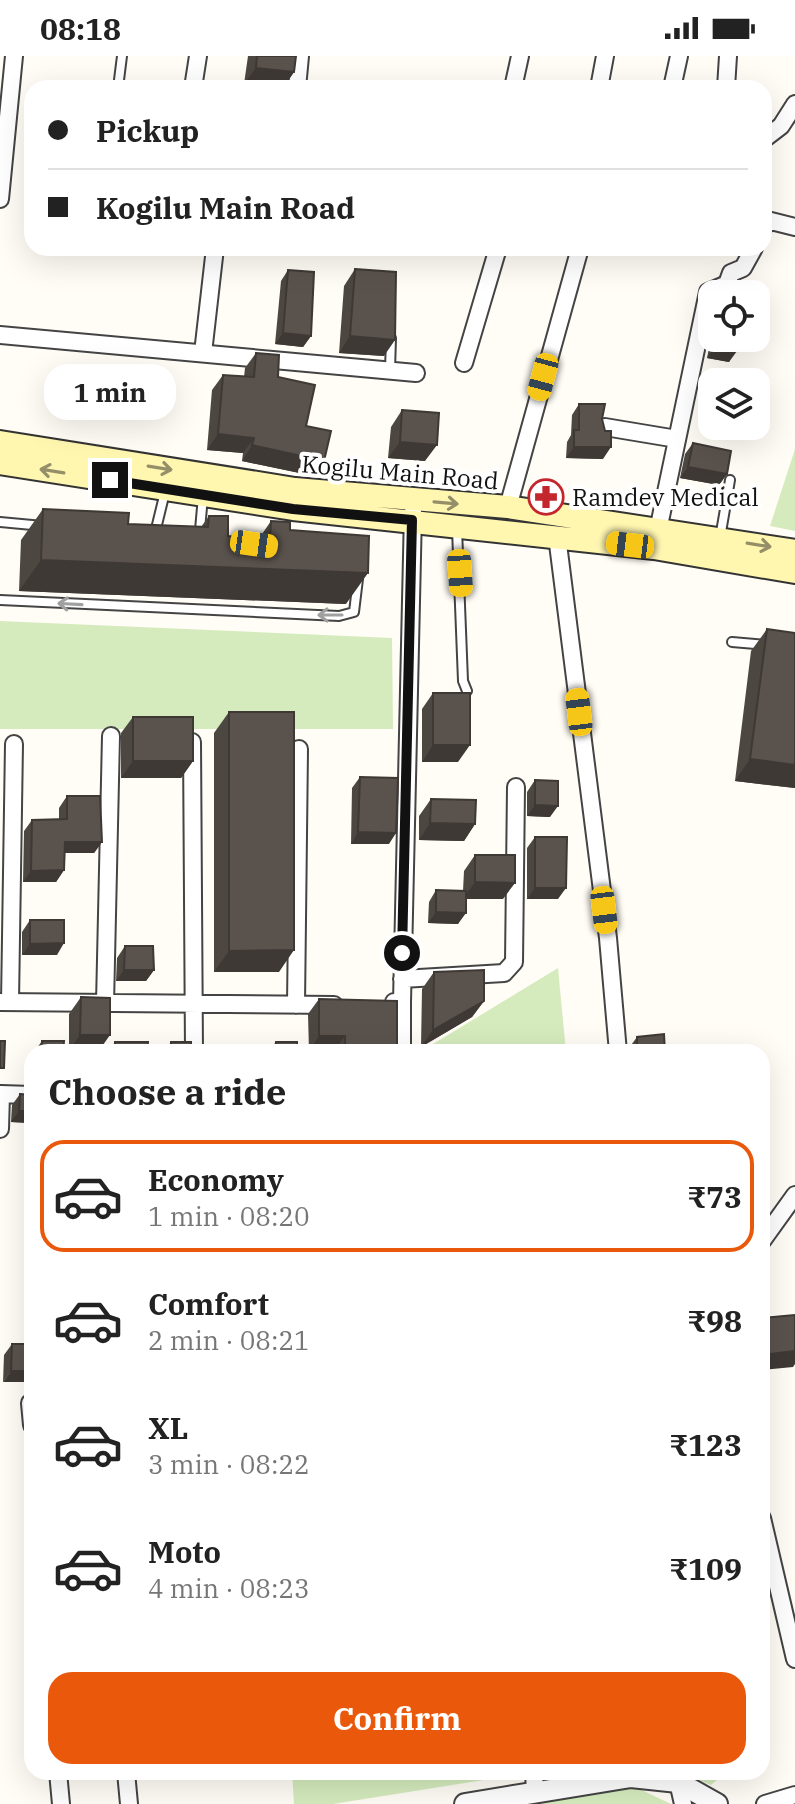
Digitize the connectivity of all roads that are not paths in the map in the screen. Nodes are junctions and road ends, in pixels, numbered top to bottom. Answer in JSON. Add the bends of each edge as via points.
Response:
{"nodes":[{"id":1,"x":14,"y":56,"type":"edge"},
{"id":2,"x":122,"y":56,"type":"edge"},
{"id":3,"x":198,"y":56,"type":"edge"},
{"id":4,"x":300,"y":56,"type":"edge"},
{"id":5,"x":520,"y":56,"type":"edge"},
{"id":6,"x":605,"y":56,"type":"edge"},
{"id":7,"x":679,"y":56,"type":"edge"},
{"id":8,"x":728,"y":56,"type":"edge"},
{"id":9,"x":119,"y":80,"type":"edge"},
{"id":10,"x":194,"y":80,"type":"edge"},
{"id":11,"x":298,"y":80,"type":"edge"},
{"id":12,"x":515,"y":80,"type":"edge"},
{"id":13,"x":600,"y":80,"type":"edge"},
{"id":14,"x":674,"y":80,"type":"edge"},
{"id":15,"x":726,"y":80,"type":"edge"},
{"id":16,"x":795,"y":104,"type":"edge"},
{"id":17,"x":772,"y":133,"type":"edge"},
{"id":18,"x":0,"y":199,"type":"edge"},
{"id":19,"x":772,"y":221,"type":"edge"},
{"id":20,"x":795,"y":227,"type":"edge"},
{"id":21,"x":214,"y":256,"type":"edge"},
{"id":22,"x":496,"y":256,"type":"edge"},
{"id":23,"x":578,"y":256,"type":"edge"},
{"id":24,"x":750,"y":256,"type":"edge"},
{"id":25,"x":392,"y":328,"type":"edge"},
{"id":26,"x":0,"y":335,"type":"edge"},
{"id":27,"x":203,"y":353,"type":"junction"},
{"id":28,"x":464,"y":363,"type":"dead end"},
{"id":29,"x":390,"y":370,"type":"junction"},
{"id":30,"x":416,"y":373,"type":"dead end"},
{"id":31,"x":605,"y":427,"type":"edge"},
{"id":32,"x":677,"y":439,"type":"junction"},
{"id":33,"x":0,"y":442,"type":"edge"},
{"id":34,"x":0,"y":463,"type":"edge"},
{"id":35,"x":730,"y":480,"type":"edge"},
{"id":36,"x":165,"y":489,"type":"junction"},
{"id":37,"x":203,"y":495,"type":"junction"},
{"id":38,"x":508,"y":507,"type":"junction"},
{"id":39,"x":413,"y":510,"type":"junction"},
{"id":40,"x":0,"y":522,"type":"edge"},
{"id":41,"x":457,"y":524,"type":"junction"},
{"id":42,"x":60,"y":528,"type":"edge"},
{"id":43,"x":557,"y":536,"type":"junction"},
{"id":44,"x":146,"y":537,"type":"edge"},
{"id":45,"x":656,"y":538,"type":"junction"},
{"id":46,"x":216,"y":539,"type":"edge"},
{"id":47,"x":719,"y":539,"type":"junction"},
{"id":48,"x":795,"y":551,"type":"edge"},
{"id":49,"x":359,"y":563,"type":"edge"},
{"id":50,"x":795,"y":572,"type":"edge"},
{"id":51,"x":0,"y":600,"type":"edge"},
{"id":52,"x":732,"y":642,"type":"dead end"},
{"id":53,"x":779,"y":646,"type":"edge"},
{"id":54,"x":467,"y":691,"type":"edge"},
{"id":55,"x":192,"y":724,"type":"edge"},
{"id":56,"x":111,"y":736,"type":"dead end"},
{"id":57,"x":14,"y":744,"type":"dead end"},
{"id":58,"x":299,"y":749,"type":"dead end"},
{"id":59,"x":516,"y":787,"type":"dead end"},
{"id":60,"x":402,"y":979,"type":"junction"},
{"id":61,"x":5,"y":1002,"type":"edge"},
{"id":62,"x":402,"y":1002,"type":"junction"},
{"id":63,"x":377,"y":1003,"type":"edge"},
{"id":64,"x":105,"y":1004,"type":"junction"},
{"id":65,"x":349,"y":1004,"type":"edge"},
{"id":66,"x":194,"y":1005,"type":"junction"},
{"id":67,"x":296,"y":1005,"type":"junction"},
{"id":68,"x":194,"y":1044,"type":"edge"},
{"id":69,"x":402,"y":1044,"type":"edge"},
{"id":70,"x":617,"y":1044,"type":"edge"},
{"id":71,"x":1,"y":1094,"type":"edge"},
{"id":72,"x":24,"y":1095,"type":"edge"},
{"id":73,"x":0,"y":1129,"type":"edge"},
{"id":74,"x":795,"y":1195,"type":"edge"},
{"id":75,"x":770,"y":1230,"type":"edge"},
{"id":76,"x":770,"y":1550,"type":"edge"},
{"id":77,"x":794,"y":1648,"type":"edge"},
{"id":78,"x":59,"y":1780,"type":"edge"},
{"id":79,"x":127,"y":1780,"type":"edge"},
{"id":80,"x":573,"y":1780,"type":"edge"},
{"id":81,"x":659,"y":1780,"type":"edge"},
{"id":82,"x":534,"y":1782,"type":"edge"},
{"id":83,"x":678,"y":1782,"type":"junction"},
{"id":84,"x":795,"y":1795,"type":"edge"},
{"id":85,"x":473,"y":1803,"type":"edge"},
{"id":86,"x":61,"y":1804,"type":"edge"},
{"id":87,"x":129,"y":1804,"type":"edge"},
{"id":88,"x":683,"y":1804,"type":"edge"},
{"id":89,"x":717,"y":1804,"type":"edge"},
{"id":90,"x":765,"y":1804,"type":"edge"}],
"edges":[{"from":1,"to":18,"type":"street"},
{"from":2,"to":9,"type":"lane"},
{"from":3,"to":10,"type":"street"},
{"from":4,"to":11,"type":"street"},
{"from":5,"to":12,"type":"street"},
{"from":6,"to":13,"type":"street"},
{"from":7,"to":14,"type":"street"},
{"from":8,"to":15,"type":"street"},
{"from":16,"to":17,"type":"street"},
{"from":19,"to":20,"type":"street"},
{"from":21,"to":27,"type":"street"},
{"from":22,"to":28,"type":"street"},
{"from":23,"to":38,"type":"street"},
{"from":24,"to":32,"type":"street","via":[[727,284],[708,292]]},
{"from":25,"to":29,"type":"lane"},
{"from":26,"to":27,"type":"street"},
{"from":27,"to":29,"type":"street"},
{"from":29,"to":30,"type":"street"},
{"from":31,"to":32,"type":"street"},
{"from":32,"to":45,"type":"street"},
{"from":33,"to":39,"type":"main road","name":"Kogilu Main Road","one_way":true},
{"from":36,"to":34,"type":"main road","name":"Kogilu Main Road","one_way":true},
{"from":35,"to":47,"type":"lane"},
{"from":36,"to":37,"type":"main road","name":"Kogilu Main Road"},
{"from":36,"to":44,"type":"lane","via":[[156,533]]},
{"from":37,"to":39,"type":"main road","name":"Kogilu Main Road","via":[[293,509]]},
{"from":37,"to":46,"type":"lane","via":[[200,530],[206,538]]},
{"from":39,"to":38,"type":"main road","name":"Kogilu Main Road","one_way":true},
{"from":38,"to":45,"type":"main road","name":"Kogilu Main Road"},
{"from":39,"to":41,"type":"main road","name":"Kogilu Main Road"},
{"from":39,"to":60,"type":"street"},
{"from":40,"to":42,"type":"lane"},
{"from":41,"to":43,"type":"main road","name":"Kogilu Main Road"},
{"from":41,"to":54,"type":"lane"},
{"from":43,"to":45,"type":"main road","name":"Kogilu Main Road"},
{"from":43,"to":70,"type":"street"},
{"from":45,"to":47,"type":"main road","name":"Kogilu Main Road"},
{"from":45,"to":50,"type":"main road","name":"Kogilu Main Road"},
{"from":47,"to":48,"type":"main road","name":"Kogilu Main Road","one_way":true},
{"from":49,"to":51,"type":"lane","one_way":true,"via":[[354,612],[339,616]]},
{"from":52,"to":53,"type":"lane"},
{"from":55,"to":66,"type":"street"},
{"from":56,"to":64,"type":"street"},
{"from":57,"to":61,"type":"street"},
{"from":58,"to":67,"type":"street"},
{"from":59,"to":60,"type":"street","via":[[511,969]]},
{"from":60,"to":62,"type":"street"},
{"from":61,"to":64,"type":"street"},
{"from":62,"to":63,"type":"street"},
{"from":62,"to":69,"type":"street"},
{"from":64,"to":66,"type":"street"},
{"from":65,"to":67,"type":"street"},
{"from":66,"to":67,"type":"street"},
{"from":66,"to":68,"type":"street"},
{"from":71,"to":72,"type":"street"},
{"from":71,"to":73,"type":"street"},
{"from":74,"to":75,"type":"street"},
{"from":76,"to":77,"type":"street"},
{"from":78,"to":86,"type":"street"},
{"from":79,"to":87,"type":"street"},
{"from":80,"to":82,"type":"street"},
{"from":81,"to":83,"type":"street"},
{"from":82,"to":85,"type":"street"},
{"from":83,"to":88,"type":"street"},
{"from":83,"to":89,"type":"street"},
{"from":84,"to":90,"type":"street"}]}
